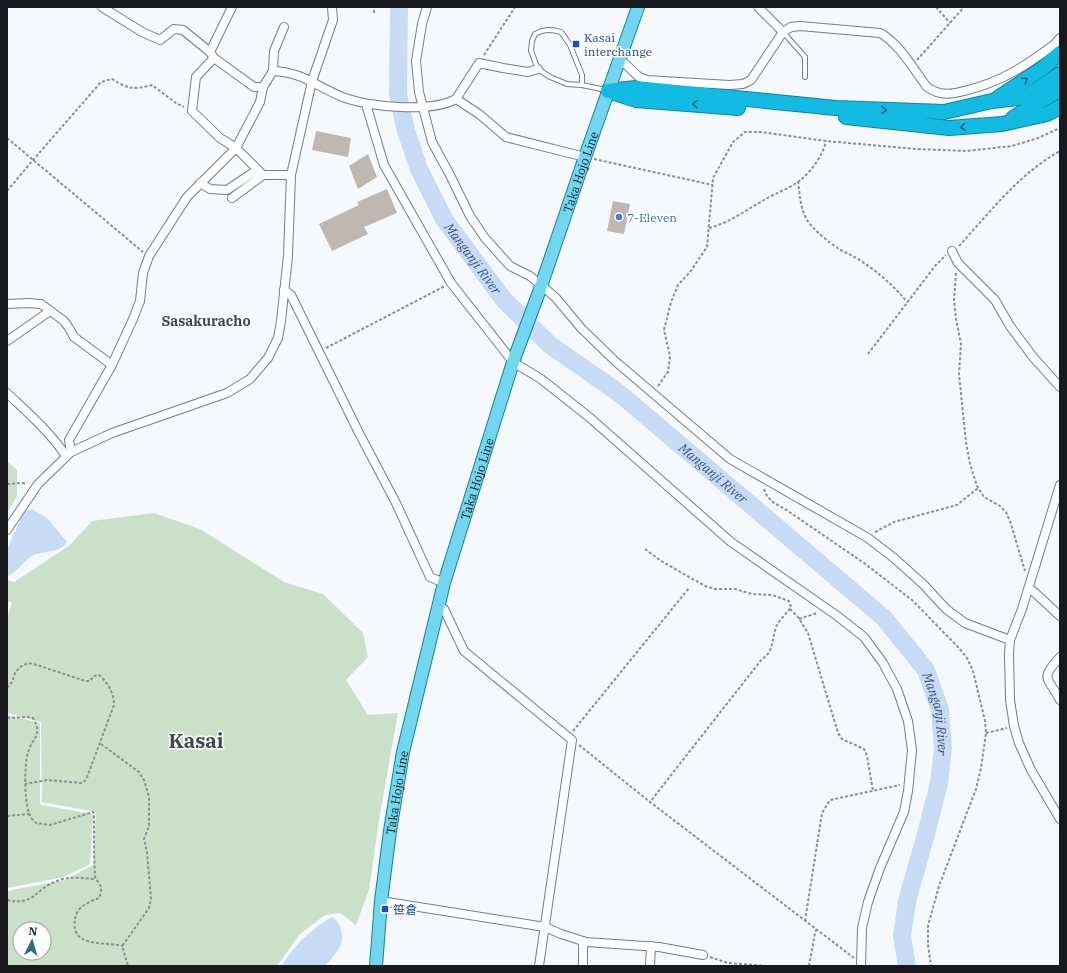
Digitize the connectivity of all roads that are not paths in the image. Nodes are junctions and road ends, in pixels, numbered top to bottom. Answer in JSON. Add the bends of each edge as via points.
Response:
{"nodes":[{"id":1,"x":102,"y":7,"type":"edge"},
{"id":2,"x":232,"y":7,"type":"edge"},
{"id":3,"x":332,"y":7,"type":"edge"},
{"id":4,"x":426,"y":7,"type":"edge"},
{"id":5,"x":638,"y":7,"type":"edge"},
{"id":6,"x":758,"y":7,"type":"edge"},
{"id":7,"x":284,"y":27,"type":"dead end"},
{"id":8,"x":783,"y":32,"type":"junction"},
{"id":9,"x":1060,"y":38,"type":"edge"},
{"id":10,"x":1060,"y":53,"type":"edge"},
{"id":11,"x":212,"y":55,"type":"junction"},
{"id":12,"x":620,"y":58,"type":"junction"},
{"id":13,"x":538,"y":69,"type":"junction"},
{"id":14,"x":273,"y":71,"type":"junction"},
{"id":15,"x":1060,"y":74,"type":"edge"},
{"id":16,"x":804,"y":77,"type":"dead end"},
{"id":17,"x":312,"y":82,"type":"junction"},
{"id":18,"x":582,"y":85,"type":"junction"},
{"id":19,"x":263,"y":87,"type":"junction"},
{"id":20,"x":1060,"y":89,"type":"edge"},
{"id":21,"x":608,"y":91,"type":"junction"},
{"id":22,"x":456,"y":99,"type":"junction"},
{"id":23,"x":992,"y":101,"type":"junction"},
{"id":24,"x":366,"y":104,"type":"junction"},
{"id":25,"x":419,"y":107,"type":"junction"},
{"id":26,"x":1060,"y":107,"type":"edge"},
{"id":27,"x":1002,"y":124,"type":"junction"},
{"id":28,"x":236,"y":148,"type":"junction"},
{"id":29,"x":585,"y":157,"type":"junction"},
{"id":30,"x":260,"y":172,"type":"junction"},
{"id":31,"x":291,"y":175,"type":"junction"},
{"id":32,"x":200,"y":183,"type":"junction"},
{"id":33,"x":232,"y":198,"type":"dead end"},
{"id":34,"x":952,"y":251,"type":"dead end"},
{"id":35,"x":540,"y":289,"type":"junction"},
{"id":36,"x":284,"y":290,"type":"junction"},
{"id":37,"x":7,"y":304,"type":"edge"},
{"id":38,"x":50,"y":311,"type":"junction"},
{"id":39,"x":7,"y":341,"type":"edge"},
{"id":40,"x":515,"y":357,"type":"junction"},
{"id":41,"x":112,"y":365,"type":"junction"},
{"id":42,"x":1060,"y":387,"type":"edge"},
{"id":43,"x":7,"y":393,"type":"edge"},
{"id":44,"x":69,"y":454,"type":"junction"},
{"id":45,"x":1060,"y":485,"type":"edge"},
{"id":46,"x":7,"y":530,"type":"edge"},
{"id":47,"x":444,"y":583,"type":"junction"},
{"id":48,"x":1030,"y":585,"type":"junction"},
{"id":49,"x":439,"y":605,"type":"junction"},
{"id":50,"x":1060,"y":616,"type":"edge"},
{"id":51,"x":1010,"y":640,"type":"junction"},
{"id":52,"x":1060,"y":657,"type":"edge"},
{"id":53,"x":1060,"y":700,"type":"edge"},
{"id":54,"x":1060,"y":819,"type":"edge"},
{"id":55,"x":381,"y":901,"type":"junction"},
{"id":56,"x":545,"y":928,"type":"junction"},
{"id":57,"x":583,"y":941,"type":"junction"},
{"id":58,"x":651,"y":946,"type":"junction"},
{"id":59,"x":703,"y":955,"type":"road end"},
{"id":60,"x":861,"y":963,"type":"edge"},
{"id":61,"x":376,"y":966,"type":"edge"},
{"id":62,"x":539,"y":966,"type":"edge"},
{"id":63,"x":582,"y":966,"type":"edge"},
{"id":64,"x":650,"y":966,"type":"edge"}],
"edges":[{"from":1,"to":11,"type":"street","via":[[160,40],[174,29],[183,30]]},
{"from":2,"to":11,"type":"street"},
{"from":3,"to":17,"type":"street","via":[[333,20]]},
{"from":4,"to":25,"type":"street","via":[[416,61]]},
{"from":5,"to":12,"type":"main road","name":"Taka Hojo Line"},
{"from":6,"to":8,"type":"street"},
{"from":7,"to":14,"type":"street","via":[[274,51]]},
{"from":8,"to":9,"type":"street","via":[[791,27],[800,26],[880,33],[894,43],[927,87],[942,94],[986,86],[1008,76]]},
{"from":8,"to":12,"type":"street","via":[[751,80],[743,84],[648,80],[639,78]]},
{"from":8,"to":16,"type":"lane","via":[[805,57]]},
{"from":23,"to":10,"type":"highway","one_way":true,"via":[[1043,68]]},
{"from":11,"to":19,"type":"street","via":[[254,87]]},
{"from":11,"to":28,"type":"street","via":[[196,77],[192,111],[220,138]]},
{"from":12,"to":21,"type":"main road","name":"Taka Hojo Line"},
{"from":13,"to":18,"type":"lane","via":[[567,84]]},
{"from":13,"to":18,"type":"lane","via":[[531,51],[532,41],[535,34],[545,29],[554,29],[561,32],[570,45],[582,75]]},
{"from":13,"to":22,"type":"street","via":[[528,72],[479,63]]},
{"from":14,"to":17,"type":"street","via":[[283,71]]},
{"from":14,"to":19,"type":"street"},
{"from":15,"to":23,"type":"highway","via":[[1025,97]]},
{"from":17,"to":24,"type":"street","via":[[343,97]]},
{"from":17,"to":31,"type":"street"},
{"from":18,"to":21,"type":"lane"},
{"from":19,"to":28,"type":"street","via":[[260,102]]},
{"from":20,"to":27,"type":"highway"},
{"from":21,"to":23,"type":"highway","one_way":true,"via":[[636,88],[836,108],[944,112]]},
{"from":27,"to":21,"type":"highway","one_way":true,"via":[[950,128],[835,115],[636,100]]},
{"from":21,"to":29,"type":"main road","name":"Taka Hojo Line"},
{"from":22,"to":25,"type":"street"},
{"from":22,"to":29,"type":"street","via":[[480,114],[506,137]]},
{"from":24,"to":25,"type":"street"},
{"from":24,"to":40,"type":"street","via":[[384,165],[451,283]]},
{"from":25,"to":35,"type":"street","via":[[432,142],[470,216],[485,238],[510,266],[530,276]]},
{"from":26,"to":27,"type":"highway","via":[[1047,114]]},
{"from":28,"to":30,"type":"street"},
{"from":28,"to":32,"type":"street"},
{"from":29,"to":35,"type":"main road","name":"Taka Hojo Line"},
{"from":30,"to":31,"type":"street"},
{"from":30,"to":32,"type":"street","via":[[227,190],[210,189]]},
{"from":30,"to":33,"type":"street"},
{"from":31,"to":36,"type":"street"},
{"from":32,"to":41,"type":"street","via":[[187,197],[149,256],[143,273],[140,301]]},
{"from":34,"to":42,"type":"street","via":[[960,265],[995,300],[1024,345]]},
{"from":35,"to":40,"type":"main road","name":"Taka Hojo Line"},
{"from":35,"to":51,"type":"street","via":[[556,298],[581,328],[615,361],[730,459],[868,538],[894,558],[946,609],[965,623]]},
{"from":36,"to":44,"type":"street","via":[[278,338],[268,358],[250,379],[226,393],[112,433]]},
{"from":36,"to":47,"type":"street","via":[[291,295],[396,503],[430,577]]},
{"from":37,"to":38,"type":"street","via":[[41,304]]},
{"from":38,"to":39,"type":"street"},
{"from":38,"to":41,"type":"street","via":[[64,321],[74,337]]},
{"from":40,"to":47,"type":"main road","name":"Taka Hojo Line"},
{"from":40,"to":60,"type":"street","via":[[589,417],[731,542],[827,608],[864,637],[883,663],[897,689],[908,721],[912,750],[904,812],[868,902],[862,928]]},
{"from":41,"to":44,"type":"street","via":[[69,440]]},
{"from":43,"to":44,"type":"street"},
{"from":44,"to":46,"type":"street","via":[[35,488]]},
{"from":45,"to":48,"type":"street"},
{"from":47,"to":49,"type":"main road","name":"Taka Hojo Line"},
{"from":48,"to":50,"type":"street","via":[[1033,591]]},
{"from":48,"to":51,"type":"street"},
{"from":49,"to":55,"type":"main road","name":"Taka Hojo Line","via":[[403,752]]},
{"from":49,"to":56,"type":"street","via":[[444,609],[464,651],[570,738]]},
{"from":51,"to":54,"type":"street","via":[[1010,700],[1014,726],[1031,770]]},
{"from":52,"to":53,"type":"street","via":[[1047,673],[1047,678]]},
{"from":55,"to":56,"type":"street"},
{"from":55,"to":61,"type":"main road","name":"Taka Hojo Line"},
{"from":56,"to":57,"type":"street"},
{"from":56,"to":62,"type":"street"},
{"from":57,"to":58,"type":"street"},
{"from":57,"to":63,"type":"street"},
{"from":58,"to":59,"type":"street"},
{"from":58,"to":64,"type":"street"}]}
